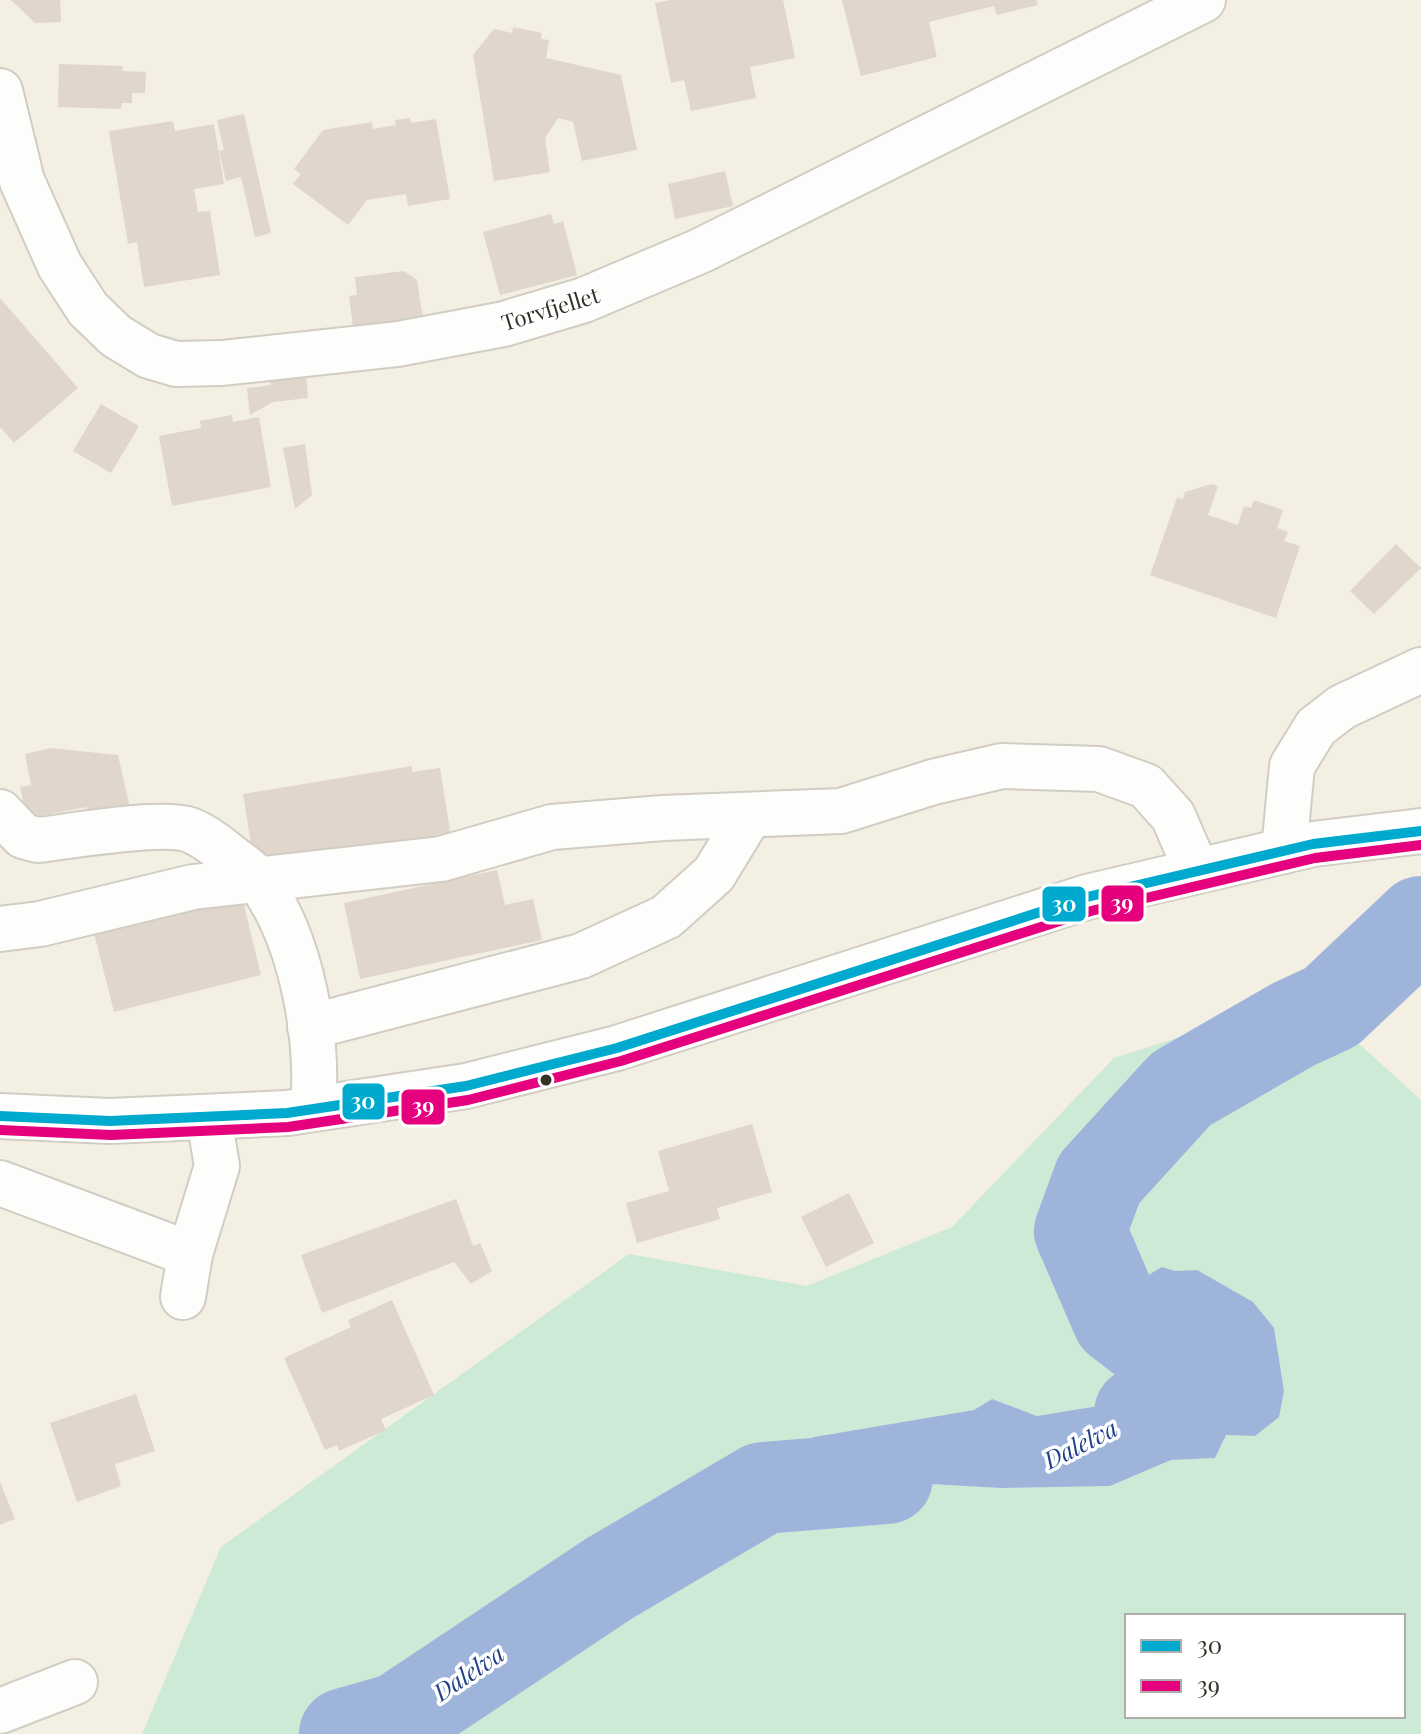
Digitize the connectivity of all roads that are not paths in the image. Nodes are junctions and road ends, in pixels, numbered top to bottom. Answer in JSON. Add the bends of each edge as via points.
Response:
{"nodes":[{"id":1,"x":1203,"y":0,"type":"edge"},
{"id":2,"x":0,"y":91,"type":"edge"},
{"id":3,"x":1421,"y":670,"type":"edge"},
{"id":4,"x":0,"y":812,"type":"edge"},
{"id":5,"x":750,"y":815,"type":"junction"},
{"id":6,"x":1418,"y":831,"type":"edge"},
{"id":7,"x":1284,"y":851,"type":"junction"},
{"id":8,"x":1196,"y":869,"type":"junction"},
{"id":9,"x":257,"y":878,"type":"junction"},
{"id":10,"x":0,"y":929,"type":"edge"},
{"id":11,"x":310,"y":1027,"type":"junction"},
{"id":12,"x":313,"y":1109,"type":"junction"},
{"id":13,"x":0,"y":1116,"type":"edge"},
{"id":14,"x":209,"y":1118,"type":"junction"},
{"id":15,"x":0,"y":1183,"type":"edge"},
{"id":16,"x":190,"y":1254,"type":"junction"},
{"id":17,"x":183,"y":1297,"type":"dead end"},
{"id":18,"x":75,"y":1682,"type":"dead end"},
{"id":19,"x":0,"y":1711,"type":"edge"}],
"edges":[{"from":1,"to":2,"type":"street","name":"Torvfjellet","via":[[700,251],[584,300],[504,324],[398,344],[222,363],[176,364],[149,356],[116,336],[88,309],[60,266],[22,181]]},
{"from":3,"to":7,"type":"street","via":[[1342,707],[1316,727],[1292,766]]},
{"from":4,"to":9,"type":"street","via":[[23,836],[38,840],[142,828],[188,829]]},
{"from":5,"to":8,"type":"street","via":[[841,811],[1002,766],[1099,769],[1146,786],[1173,816]]},
{"from":5,"to":9,"type":"street","via":[[552,827],[441,859]]},
{"from":5,"to":11,"type":"street","via":[[714,874],[666,917],[581,956]]},
{"from":6,"to":7,"type":"street"},
{"from":7,"to":8,"type":"street"},
{"from":8,"to":12,"type":"street","via":[[1087,897],[544,1068],[466,1086]]},
{"from":9,"to":10,"type":"street"},
{"from":9,"to":11,"type":"street","via":[[296,952]]},
{"from":11,"to":12,"type":"street"},
{"from":12,"to":14,"type":"street"},
{"from":13,"to":14,"type":"street"},
{"from":14,"to":16,"type":"street","via":[[217,1166]]},
{"from":15,"to":16,"type":"street"},
{"from":16,"to":17,"type":"street"},
{"from":18,"to":19,"type":"street"}]}
